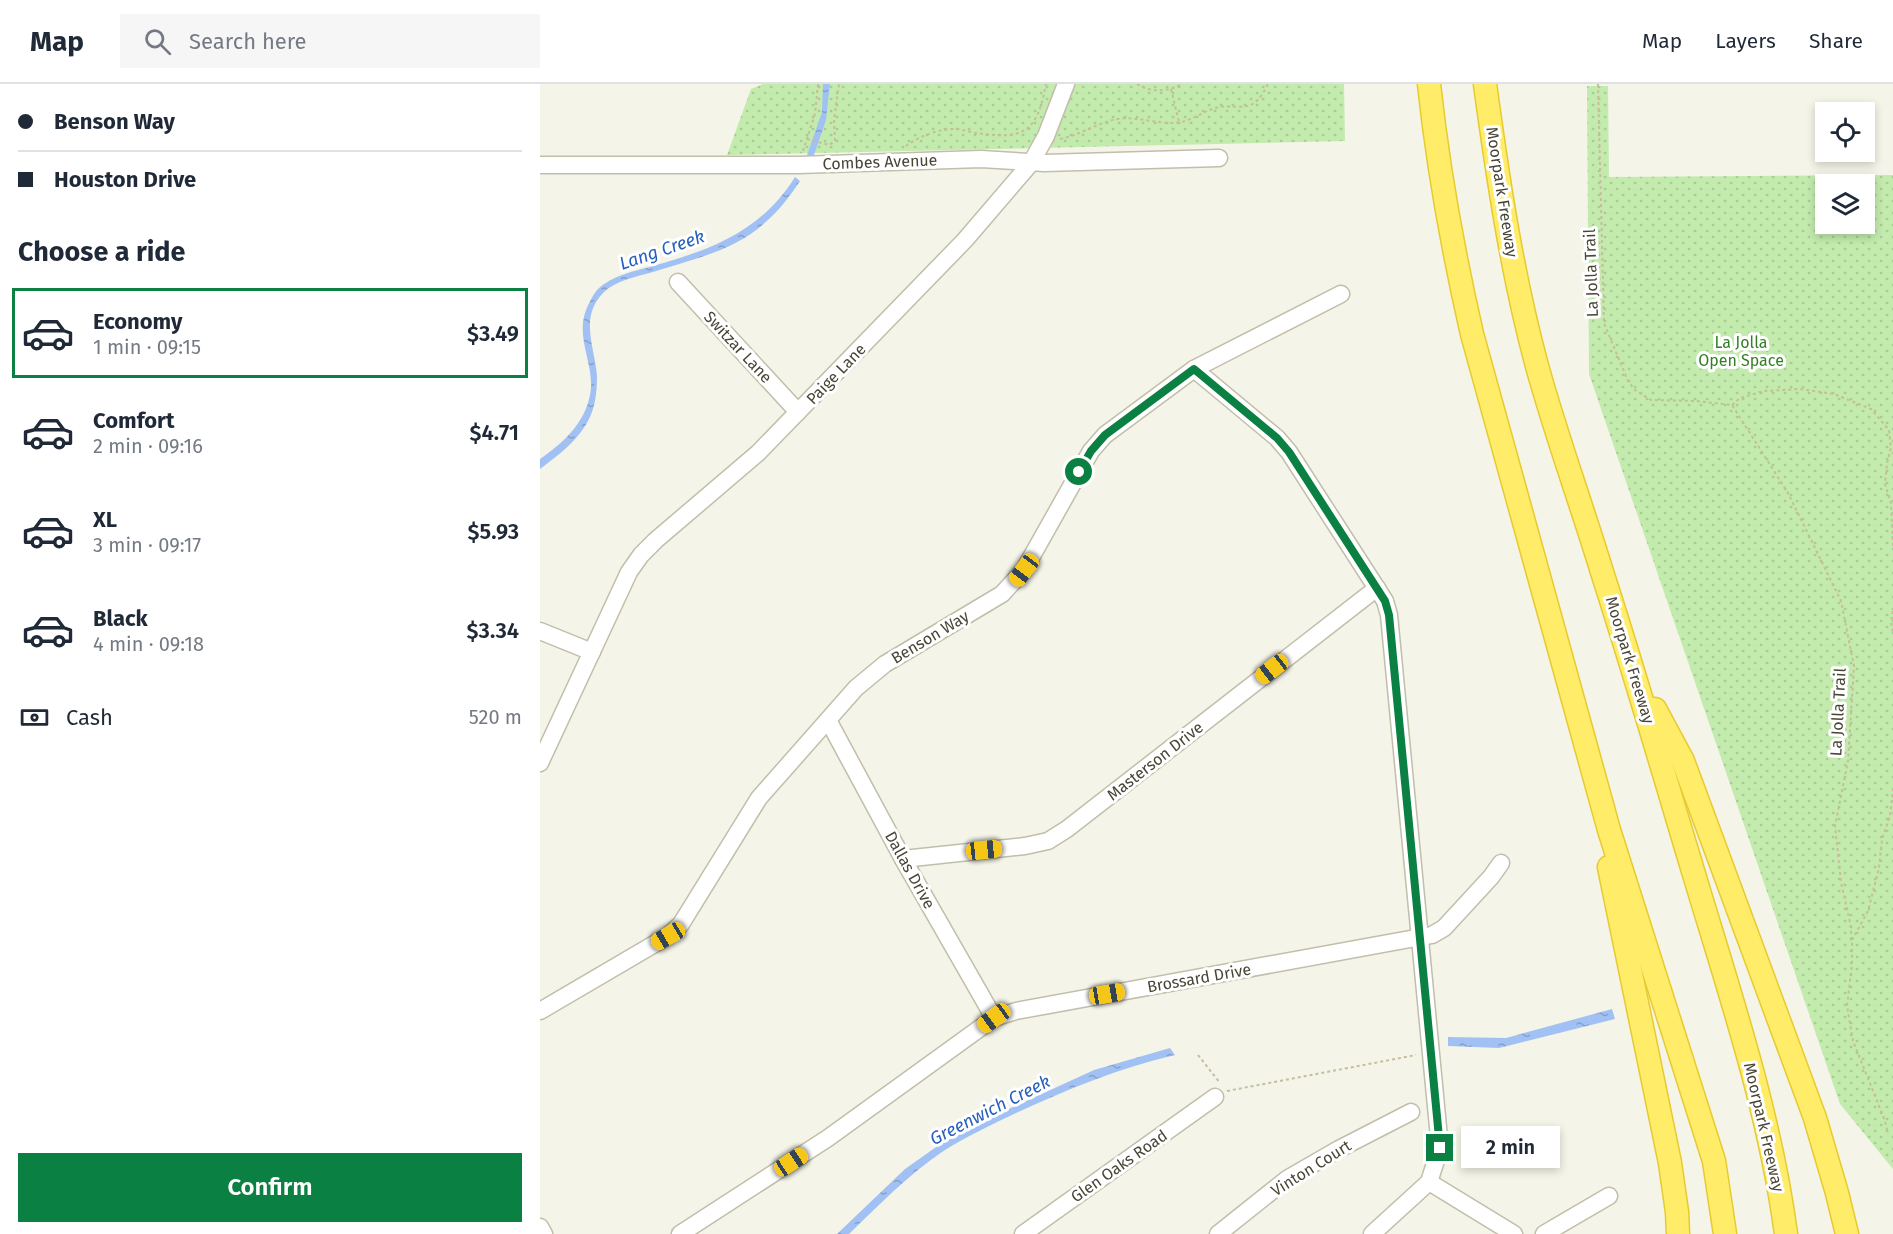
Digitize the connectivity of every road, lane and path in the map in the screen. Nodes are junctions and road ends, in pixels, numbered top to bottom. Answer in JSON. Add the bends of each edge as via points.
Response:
{"nodes":[{"id":1,"x":818,"y":84,"type":"edge"},
{"id":2,"x":839,"y":84,"type":"edge"},
{"id":3,"x":1046,"y":84,"type":"edge"},
{"id":4,"x":1066,"y":84,"type":"edge"},
{"id":5,"x":1137,"y":84,"type":"edge"},
{"id":6,"x":1182,"y":84,"type":"edge"},
{"id":7,"x":1268,"y":84,"type":"edge"},
{"id":8,"x":1429,"y":84,"type":"edge"},
{"id":9,"x":1485,"y":84,"type":"edge"},
{"id":10,"x":1598,"y":84,"type":"edge"},
{"id":11,"x":1171,"y":89,"type":"junction"},
{"id":12,"x":1179,"y":122,"type":"junction"},
{"id":13,"x":1046,"y":136,"type":"junction"},
{"id":14,"x":809,"y":140,"type":"junction"},
{"id":15,"x":904,"y":147,"type":"dead end"},
{"id":16,"x":1219,"y":158,"type":"dead end"},
{"id":17,"x":1031,"y":163,"type":"junction"},
{"id":18,"x":540,"y":165,"type":"edge"},
{"id":19,"x":799,"y":165,"type":"junction"},
{"id":20,"x":678,"y":282,"type":"dead end"},
{"id":21,"x":1341,"y":294,"type":"dead end"},
{"id":22,"x":1194,"y":369,"type":"junction"},
{"id":23,"x":1732,"y":405,"type":"junction"},
{"id":24,"x":798,"y":412,"type":"junction"},
{"id":25,"x":1893,"y":546,"type":"edge"},
{"id":26,"x":1377,"y":588,"type":"junction"},
{"id":27,"x":1893,"y":611,"type":"edge"},
{"id":28,"x":540,"y":631,"type":"edge"},
{"id":29,"x":1893,"y":634,"type":"edge"},
{"id":30,"x":592,"y":652,"type":"junction"},
{"id":31,"x":1632,"y":668,"type":"junction"},
{"id":32,"x":828,"y":720,"type":"junction"},
{"id":33,"x":540,"y":763,"type":"edge"},
{"id":34,"x":1893,"y":789,"type":"edge"},
{"id":35,"x":1609,"y":830,"type":"junction"},
{"id":36,"x":903,"y":859,"type":"junction"},
{"id":37,"x":1501,"y":863,"type":"dead end"},
{"id":38,"x":1419,"y":938,"type":"junction"},
{"id":39,"x":1852,"y":940,"type":"junction"},
{"id":40,"x":540,"y":1011,"type":"edge"},
{"id":41,"x":994,"y":1018,"type":"junction"},
{"id":42,"x":1430,"y":1052,"type":"junction"},
{"id":43,"x":1198,"y":1055,"type":"dead end"},
{"id":44,"x":1221,"y":1094,"type":"junction"},
{"id":45,"x":1411,"y":1112,"type":"dead end"},
{"id":46,"x":1888,"y":1134,"type":"dead end"},
{"id":47,"x":1429,"y":1182,"type":"junction"},
{"id":48,"x":1609,"y":1196,"type":"dead end"},
{"id":49,"x":540,"y":1227,"type":"edge"},
{"id":50,"x":544,"y":1234,"type":"edge"},
{"id":51,"x":680,"y":1234,"type":"edge"},
{"id":52,"x":1023,"y":1234,"type":"edge"},
{"id":53,"x":1218,"y":1234,"type":"edge"},
{"id":54,"x":1372,"y":1234,"type":"edge"},
{"id":55,"x":1514,"y":1234,"type":"edge"},
{"id":56,"x":1544,"y":1234,"type":"edge"},
{"id":57,"x":1678,"y":1234,"type":"edge"},
{"id":58,"x":1725,"y":1234,"type":"edge"},
{"id":59,"x":1786,"y":1234,"type":"edge"},
{"id":60,"x":1847,"y":1234,"type":"edge"}],
"edges":[{"from":1,"to":14,"type":"path"},
{"from":2,"to":14,"type":"path","via":[[835,141],[829,145]]},
{"from":3,"to":15,"type":"path","via":[[1031,127],[1017,135],[958,129],[930,134]]},
{"from":4,"to":13,"type":"street","name":"Paige Lane"},
{"from":5,"to":11,"type":"path","via":[[1156,91]]},
{"from":6,"to":11,"type":"path"},
{"from":7,"to":12,"type":"path","via":[[1251,105],[1221,106]]},
{"from":8,"to":35,"type":"highway","via":[[1453,252],[1472,334]]},
{"from":9,"to":31,"type":"highway","name":"Moorpark Freeway","via":[[1517,284],[1537,366]]},
{"from":10,"to":23,"type":"path","name":"La Jolla Trail","via":[[1604,324],[1635,390],[1651,400]]},
{"from":11,"to":12,"type":"path"},
{"from":12,"to":13,"type":"path","via":[[1120,118],[1061,140]]},
{"from":13,"to":17,"type":"street","name":"Paige Lane"},
{"from":14,"to":19,"type":"path"},
{"from":16,"to":17,"type":"street","name":"Combes Avenue"},
{"from":17,"to":19,"type":"street","name":"Combes Avenue","via":[[948,159]]},
{"from":17,"to":24,"type":"street","name":"Paige Lane","via":[[965,240]]},
{"from":18,"to":19,"type":"street","name":"Combes Avenue"},
{"from":20,"to":24,"type":"street","name":"Switzar Lane"},
{"from":21,"to":22,"type":"street","name":"Benson Way"},
{"from":22,"to":26,"type":"street","via":[[1289,452]]},
{"from":22,"to":32,"type":"street","name":"Benson Way","via":[[1105,435],[1091,451],[1012,585],[885,664],[862,682]]},
{"from":23,"to":25,"type":"path","via":[[1740,398],[1764,391],[1800,389],[1834,394],[1871,409],[1889,430],[1891,448],[1885,484],[1891,503]]},
{"from":23,"to":39,"type":"path","name":"La Jolla Trail","via":[[1788,493],[1841,601],[1854,666],[1848,761],[1835,826]]},
{"from":24,"to":30,"type":"street","name":"Paige Lane","via":[[758,453],[641,555],[629,572]]},
{"from":26,"to":36,"type":"street","name":"Masterson Drive","via":[[1048,841]]},
{"from":26,"to":38,"type":"street","via":[[1389,615]]},
{"from":27,"to":29,"type":"path"},
{"from":28,"to":30,"type":"street"},
{"from":30,"to":33,"type":"street","name":"Paige Lane"},
{"from":31,"to":59,"type":"highway","name":"Moorpark Freeway","via":[[1761,1103]]},
{"from":31,"to":60,"type":"highway","via":[[1683,761],[1815,1118]]},
{"from":32,"to":36,"type":"street","name":"Dallas Drive"},
{"from":32,"to":40,"type":"street","name":"Benson Way","via":[[759,798],[681,924],[668,936]]},
{"from":34,"to":39,"type":"path","name":"La Jolla Trail","via":[[1868,911]]},
{"from":35,"to":57,"type":"highway","via":[[1609,873],[1670,1163]]},
{"from":35,"to":58,"type":"highway","via":[[1714,1161]]},
{"from":36,"to":41,"type":"street","name":"Dallas Drive"},
{"from":37,"to":38,"type":"street","name":"Brossard Drive","via":[[1444,928]]},
{"from":38,"to":41,"type":"street","name":"Brossard Drive"},
{"from":38,"to":42,"type":"street"},
{"from":39,"to":46,"type":"path","name":"La Jolla Trail","via":[[1847,1006],[1853,1041]]},
{"from":41,"to":51,"type":"street","name":"Brossard Drive","via":[[828,1138]]},
{"from":42,"to":44,"type":"path"},
{"from":42,"to":47,"type":"street","via":[[1440,1148]]},
{"from":43,"to":44,"type":"path"},
{"from":44,"to":52,"type":"street","name":"Glen Oaks Road"},
{"from":45,"to":53,"type":"street","name":"Vinton Court","via":[[1287,1179]]},
{"from":47,"to":54,"type":"street"},
{"from":47,"to":55,"type":"street"},
{"from":48,"to":56,"type":"street"},
{"from":49,"to":50,"type":"street"}]}
